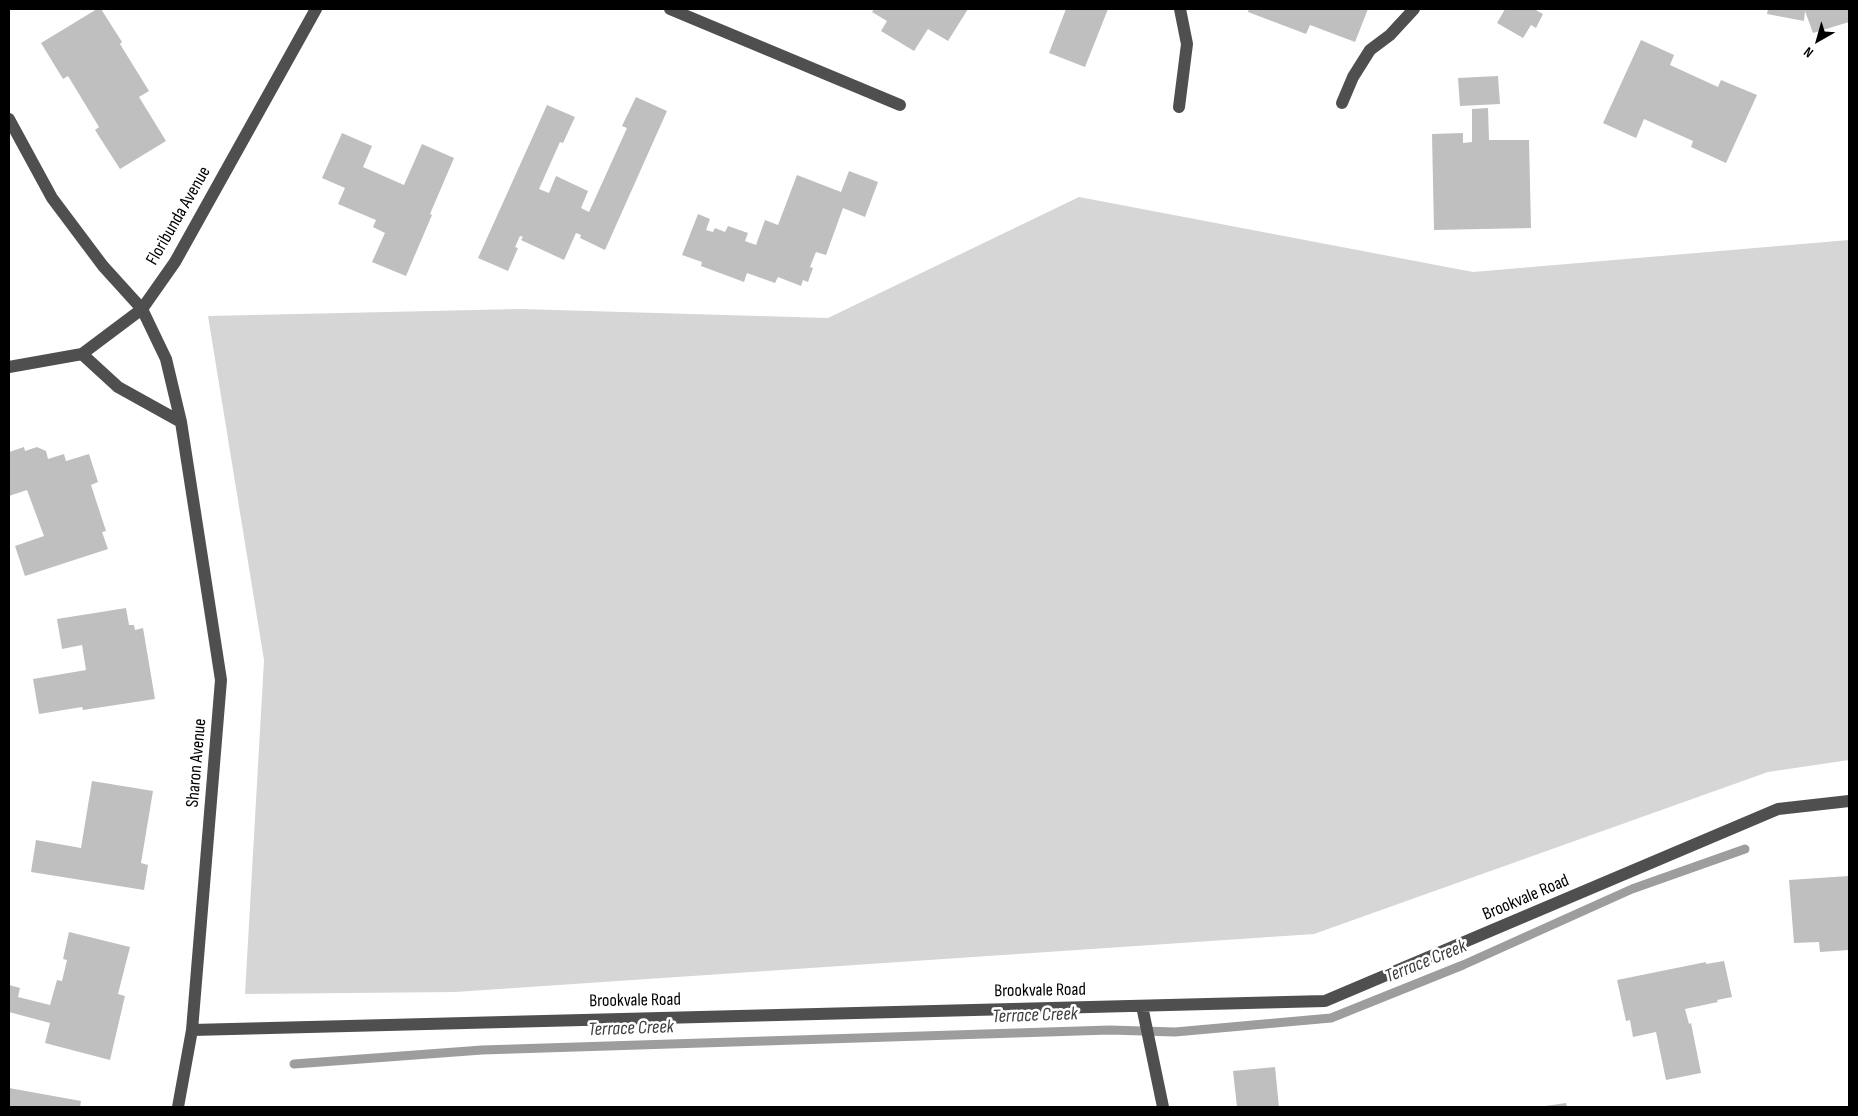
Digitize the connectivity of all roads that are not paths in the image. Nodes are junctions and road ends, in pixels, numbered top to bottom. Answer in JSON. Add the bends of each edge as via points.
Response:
{"nodes":[{"id":1,"x":316,"y":9,"type":"edge"},
{"id":2,"x":670,"y":9,"type":"edge"},
{"id":3,"x":1180,"y":9,"type":"edge"},
{"id":4,"x":1414,"y":9,"type":"edge"},
{"id":5,"x":1342,"y":103,"type":"dead end"},
{"id":6,"x":900,"y":104,"type":"dead end"},
{"id":7,"x":1179,"y":107,"type":"dead end"},
{"id":8,"x":9,"y":119,"type":"edge"},
{"id":9,"x":142,"y":309,"type":"junction"},
{"id":10,"x":82,"y":354,"type":"junction"},
{"id":11,"x":9,"y":367,"type":"edge"},
{"id":12,"x":181,"y":422,"type":"junction"},
{"id":13,"x":1849,"y":801,"type":"edge"},
{"id":14,"x":1143,"y":1008,"type":"junction"},
{"id":15,"x":192,"y":1030,"type":"junction"},
{"id":16,"x":178,"y":1107,"type":"edge"},
{"id":17,"x":1163,"y":1107,"type":"edge"}],
"edges":[{"from":1,"to":9,"type":"street","name":"Floribunda Avenue","via":[[175,262]]},
{"from":2,"to":6,"type":"street"},
{"from":3,"to":7,"type":"street","via":[[1187,44]]},
{"from":4,"to":5,"type":"street","via":[[1390,35],[1370,50]]},
{"from":8,"to":9,"type":"street","name":"Sharon Avenue","via":[[52,198],[103,266]]},
{"from":9,"to":10,"type":"street","name":"Floribunda Avenue"},
{"from":9,"to":12,"type":"street","name":"Sharon Avenue","via":[[166,359]]},
{"from":10,"to":11,"type":"street","name":"Floribunda Avenue"},
{"from":10,"to":12,"type":"street","via":[[118,387]]},
{"from":12,"to":15,"type":"street","name":"Sharon Avenue","via":[[221,680]]},
{"from":13,"to":14,"type":"street","name":"Brookvale Road","via":[[1778,809],[1325,1001]]},
{"from":14,"to":15,"type":"street","name":"Brookvale Road"},
{"from":14,"to":17,"type":"street"},
{"from":15,"to":16,"type":"street","name":"Sharon Avenue"}]}
